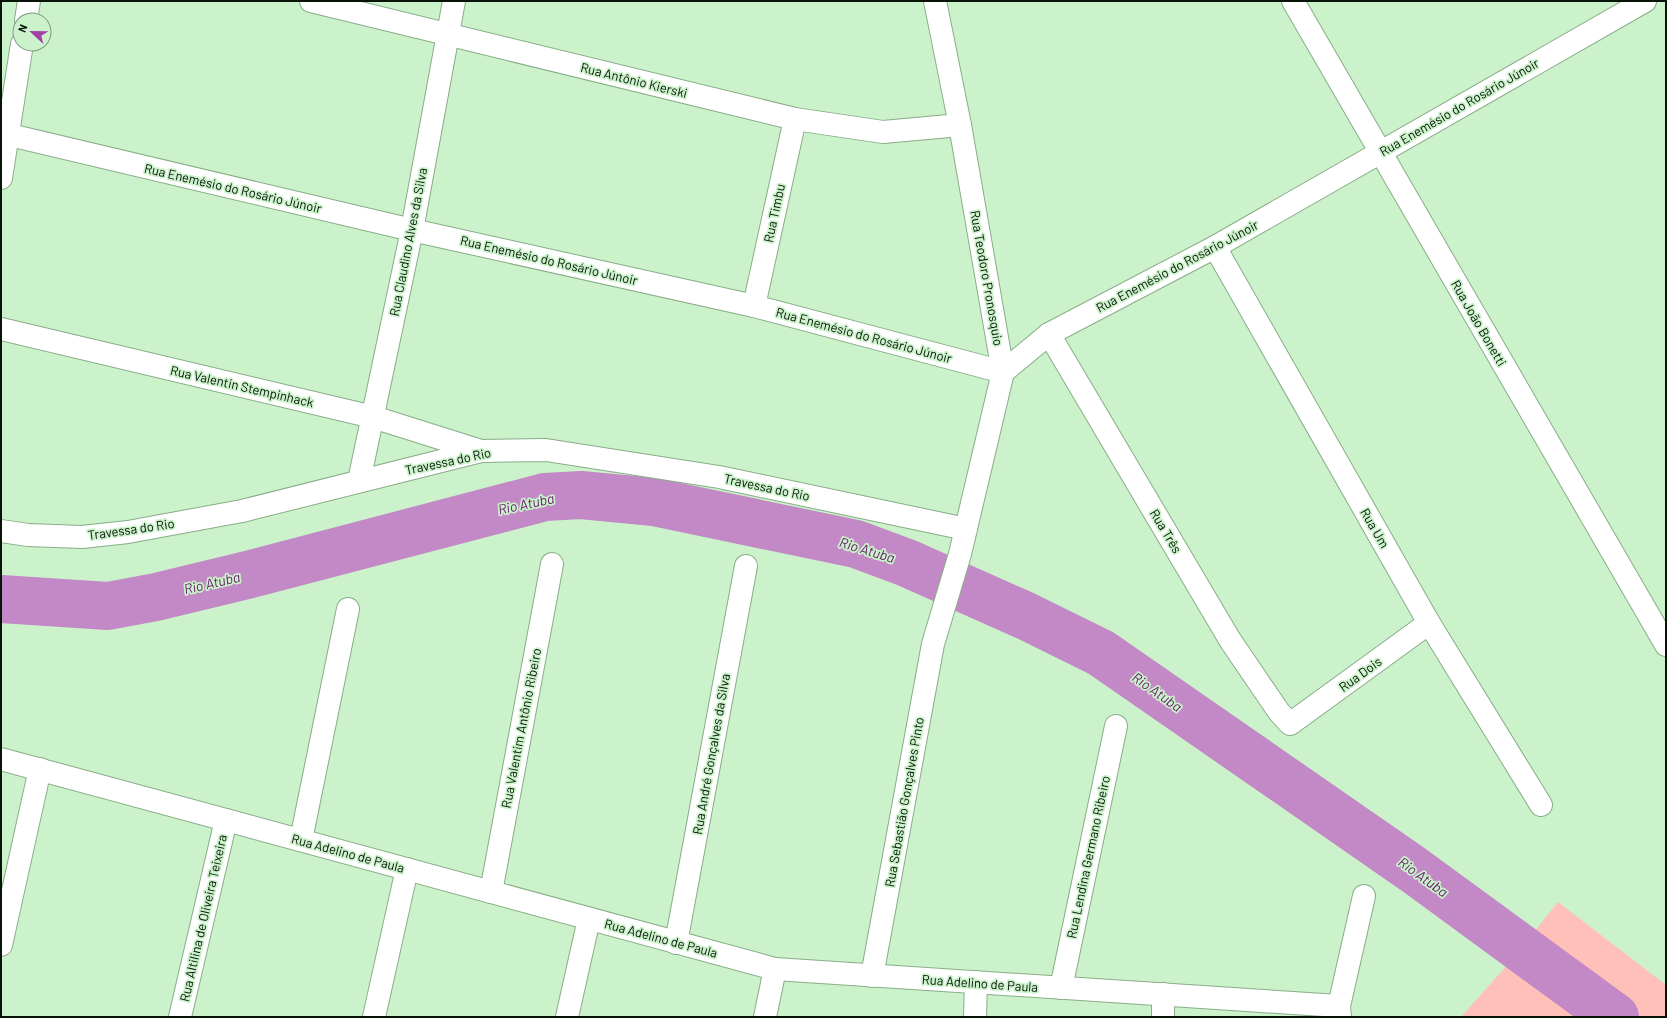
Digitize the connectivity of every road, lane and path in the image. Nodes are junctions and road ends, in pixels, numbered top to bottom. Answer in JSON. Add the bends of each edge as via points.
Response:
{"nodes":[{"id":1,"x":29,"y":1,"type":"edge"},
{"id":2,"x":311,"y":1,"type":"edge"},
{"id":3,"x":454,"y":1,"type":"edge"},
{"id":4,"x":935,"y":1,"type":"edge"},
{"id":5,"x":1293,"y":1,"type":"edge"},
{"id":6,"x":1645,"y":1,"type":"edge"},
{"id":7,"x":27,"y":12,"type":"edge"},
{"id":8,"x":447,"y":34,"type":"junction"},
{"id":9,"x":20,"y":52,"type":"edge"},
{"id":10,"x":795,"y":119,"type":"junction"},
{"id":11,"x":960,"y":125,"type":"junction"},
{"id":12,"x":5,"y":133,"type":"edge"},
{"id":13,"x":1380,"y":152,"type":"junction"},
{"id":14,"x":1,"y":178,"type":"edge"},
{"id":15,"x":412,"y":230,"type":"junction"},
{"id":16,"x":1215,"y":247,"type":"junction"},
{"id":17,"x":754,"y":306,"type":"junction"},
{"id":18,"x":1,"y":329,"type":"edge"},
{"id":19,"x":1049,"y":334,"type":"junction"},
{"id":20,"x":1003,"y":372,"type":"junction"},
{"id":21,"x":373,"y":418,"type":"junction"},
{"id":22,"x":481,"y":451,"type":"junction"},
{"id":23,"x":359,"y":481,"type":"junction"},
{"id":24,"x":966,"y":529,"type":"junction"},
{"id":25,"x":1,"y":531,"type":"edge"},
{"id":26,"x":960,"y":554,"type":"joint"},
{"id":27,"x":552,"y":564,"type":"dead end"},
{"id":28,"x":746,"y":566,"type":"dead end"},
{"id":29,"x":348,"y":609,"type":"dead end"},
{"id":30,"x":1430,"y":623,"type":"junction"},
{"id":31,"x":1666,"y":645,"type":"edge"},
{"id":32,"x":1290,"y":724,"type":"joint"},
{"id":33,"x":1116,"y":726,"type":"dead end"},
{"id":34,"x":1,"y":759,"type":"edge"},
{"id":35,"x":40,"y":769,"type":"junction"},
{"id":36,"x":1541,"y":805,"type":"dead end"},
{"id":37,"x":226,"y":820,"type":"junction"},
{"id":38,"x":301,"y":840,"type":"junction"},
{"id":39,"x":407,"y":869,"type":"junction"},
{"id":40,"x":491,"y":892,"type":"junction"},
{"id":41,"x":1364,"y":896,"type":"dead end"},
{"id":42,"x":589,"y":919,"type":"junction"},
{"id":43,"x":676,"y":942,"type":"junction"},
{"id":44,"x":1,"y":945,"type":"edge"},
{"id":45,"x":775,"y":969,"type":"junction"},
{"id":46,"x":872,"y":976,"type":"junction"},
{"id":47,"x":976,"y":982,"type":"junction"},
{"id":48,"x":1061,"y":988,"type":"junction"},
{"id":49,"x":1163,"y":994,"type":"junction"},
{"id":50,"x":1340,"y":1012,"type":"edge"},
{"id":51,"x":180,"y":1017,"type":"edge"},
{"id":52,"x":374,"y":1017,"type":"edge"},
{"id":53,"x":567,"y":1017,"type":"edge"},
{"id":54,"x":765,"y":1017,"type":"edge"},
{"id":55,"x":975,"y":1017,"type":"edge"},
{"id":56,"x":1163,"y":1017,"type":"edge"}],
"edges":[{"from":1,"to":7,"type":"street"},
{"from":2,"to":8,"type":"street","name":"Rua Antônio Kierski"},
{"from":3,"to":8,"type":"street","name":"Rua Claudino Alves da Silva"},
{"from":4,"to":11,"type":"street","name":"Rua Teodoro Pronosquio"},
{"from":5,"to":13,"type":"street","name":"Rua João Bonetti"},
{"from":6,"to":13,"type":"street","name":"Rua Enemésio do Rosário Júnoir"},
{"from":8,"to":10,"type":"street","name":"Rua Antônio Kierski"},
{"from":8,"to":15,"type":"street","name":"Rua Claudino Alves da Silva"},
{"from":9,"to":12,"type":"street"},
{"from":10,"to":11,"type":"street","name":"Rua Antônio Kierski","via":[[883,132]]},
{"from":10,"to":17,"type":"street","name":"Rua Timbu"},
{"from":11,"to":20,"type":"street","name":"Rua Teodoro Pronosquio"},
{"from":12,"to":14,"type":"street"},
{"from":12,"to":15,"type":"street","name":"Rua Enemésio do Rosário Júnoir"},
{"from":13,"to":16,"type":"street","name":"Rua Enemésio do Rosário Júnoir"},
{"from":13,"to":31,"type":"street","name":"Rua João Bonetti"},
{"from":15,"to":17,"type":"street","name":"Rua Enemésio do Rosário Júnoir"},
{"from":15,"to":21,"type":"street","name":"Rua Claudino Alves da Silva"},
{"from":16,"to":19,"type":"street","name":"Rua Enemésio do Rosário Júnoir"},
{"from":16,"to":30,"type":"street","name":"Rua Um"},
{"from":17,"to":20,"type":"street","name":"Rua Enemésio do Rosário Júnoir"},
{"from":18,"to":21,"type":"street","name":"Rua Valentin Stempinhack"},
{"from":19,"to":20,"type":"street","name":"Rua Enemésio do Rosário Júnoir"},
{"from":19,"to":32,"type":"street","name":"Rua Três","via":[[1230,640]]},
{"from":20,"to":24,"type":"street","name":"Rua Teodoro Pronosquio"},
{"from":21,"to":22,"type":"street","name":"Rua Valentin Stempinhack"},
{"from":21,"to":23,"type":"street","name":"Rua Claudino Alves da Silva"},
{"from":22,"to":23,"type":"street","name":"Travessa do Rio"},
{"from":22,"to":24,"type":"street","name":"Travessa do Rio","via":[[546,450],[719,477]]},
{"from":23,"to":25,"type":"street","name":"Travessa do Rio","via":[[242,511],[128,532],[82,537]]},
{"from":24,"to":26,"type":"street","name":"Rua Teodoro Pronosquio"},
{"from":26,"to":46,"type":"street","name":"Rua Sebastião Gonçalves Pinto","via":[[936,629]]},
{"from":27,"to":40,"type":"street","name":"Rua Valentim Antônio Ribeiro"},
{"from":28,"to":43,"type":"street","name":"Rua André Gonçalves da Silva"},
{"from":29,"to":38,"type":"street"},
{"from":30,"to":32,"type":"street","name":"Rua Dois"},
{"from":30,"to":36,"type":"street","name":"Rua Um"},
{"from":33,"to":48,"type":"street","name":"Rua Lendina Germano Ribeiro"},
{"from":34,"to":35,"type":"street","name":"Rua Adelino de Paula"},
{"from":35,"to":37,"type":"street","name":"Rua Adelino de Paula"},
{"from":35,"to":44,"type":"street"},
{"from":37,"to":38,"type":"street","name":"Rua Adelino de Paula"},
{"from":37,"to":51,"type":"street","name":"Rua Altilina de Oliveira Teixeira"},
{"from":38,"to":39,"type":"street","name":"Rua Adelino de Paula"},
{"from":39,"to":40,"type":"street","name":"Rua Adelino de Paula"},
{"from":39,"to":52,"type":"street"},
{"from":40,"to":42,"type":"street","name":"Rua Adelino de Paula"},
{"from":41,"to":50,"type":"street"},
{"from":42,"to":43,"type":"street","name":"Rua Adelino de Paula"},
{"from":42,"to":53,"type":"street"},
{"from":43,"to":45,"type":"street","name":"Rua Adelino de Paula"},
{"from":45,"to":46,"type":"street","name":"Rua Adelino de Paula"},
{"from":45,"to":54,"type":"street"},
{"from":46,"to":47,"type":"street","name":"Rua Adelino de Paula"},
{"from":47,"to":48,"type":"street","name":"Rua Adelino de Paula"},
{"from":47,"to":55,"type":"street"},
{"from":48,"to":49,"type":"street","name":"Rua Adelino de Paula"},
{"from":49,"to":50,"type":"street","name":"Rua Adelino de Paula"},
{"from":49,"to":56,"type":"street"}]}
